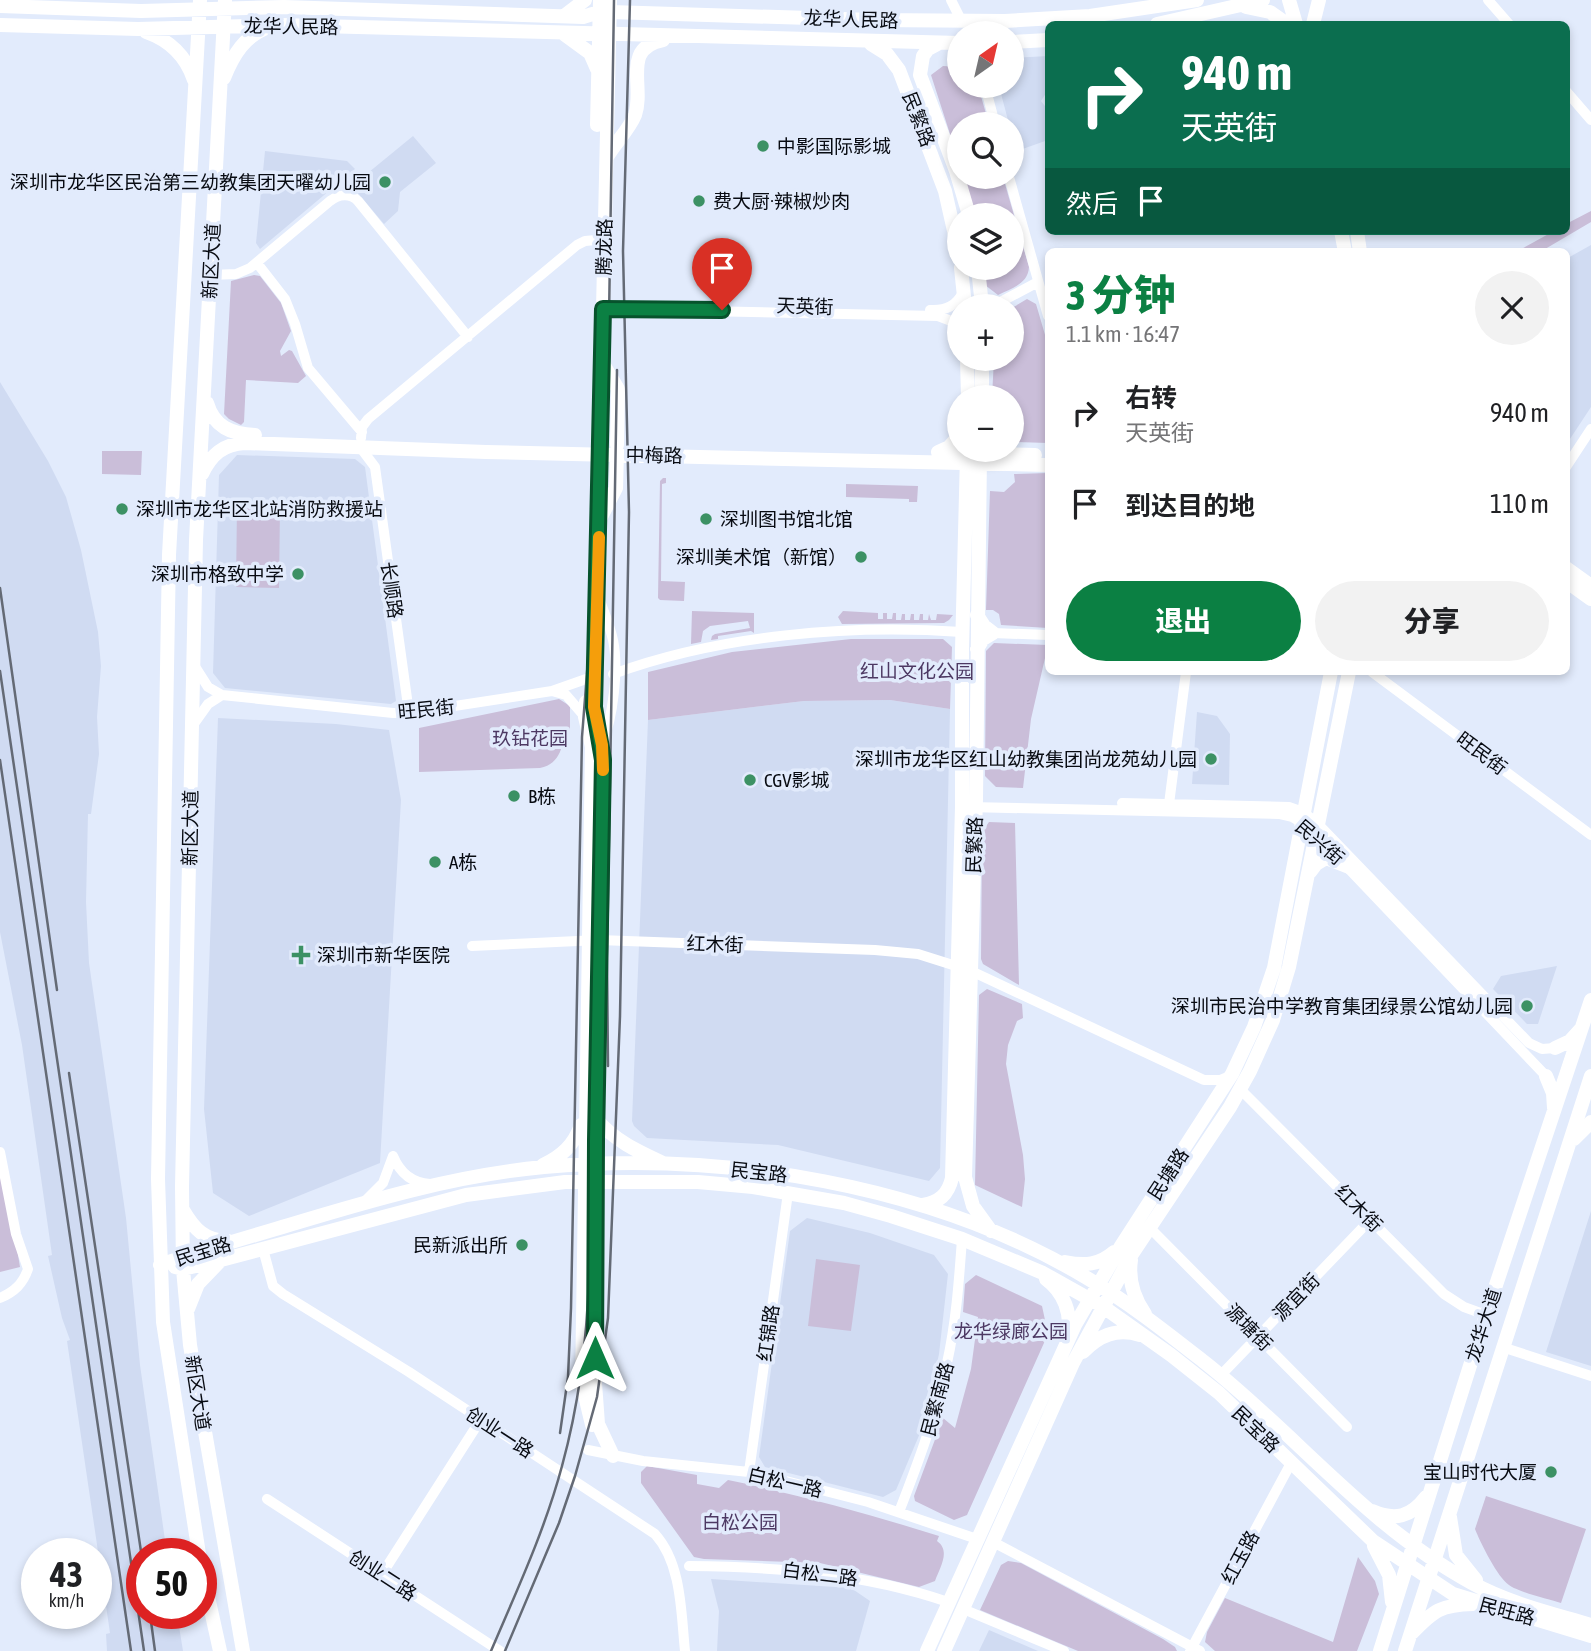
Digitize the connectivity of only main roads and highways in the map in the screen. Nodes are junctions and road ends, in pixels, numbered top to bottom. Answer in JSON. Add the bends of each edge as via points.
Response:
{"nodes":[{"id":1,"x":170,"y":0,"type":"edge"},
{"id":2,"x":264,"y":0,"type":"edge"},
{"id":3,"x":585,"y":0,"type":"edge"},
{"id":4,"x":645,"y":0,"type":"edge"},
{"id":5,"x":1198,"y":0,"type":"edge"},
{"id":6,"x":1263,"y":0,"type":"edge"},
{"id":7,"x":1289,"y":0,"type":"edge"},
{"id":8,"x":1305,"y":0,"type":"edge"},
{"id":9,"x":1319,"y":0,"type":"edge"},
{"id":10,"x":225,"y":4,"type":"edge"},
{"id":11,"x":200,"y":5,"type":"edge"},
{"id":12,"x":0,"y":6,"type":"edge"},
{"id":13,"x":605,"y":6,"type":"edge"},
{"id":14,"x":284,"y":7,"type":"junction"},
{"id":15,"x":1238,"y":7,"type":"junction"},
{"id":16,"x":141,"y":11,"type":"junction"},
{"id":17,"x":679,"y":13,"type":"junction"},
{"id":18,"x":563,"y":16,"type":"junction"},
{"id":19,"x":1171,"y":21,"type":"edge"},
{"id":20,"x":1283,"y":21,"type":"edge"},
{"id":21,"x":1295,"y":21,"type":"edge"},
{"id":22,"x":1311,"y":21,"type":"edge"},
{"id":23,"x":1313,"y":21,"type":"edge"},
{"id":24,"x":0,"y":25,"type":"edge"},
{"id":25,"x":223,"y":25,"type":"junction"},
{"id":26,"x":281,"y":25,"type":"junction"},
{"id":27,"x":198,"y":27,"type":"junction"},
{"id":28,"x":138,"y":29,"type":"junction"},
{"id":29,"x":559,"y":33,"type":"junction"},
{"id":30,"x":604,"y":34,"type":"junction"},
{"id":31,"x":683,"y":36,"type":"junction"},
{"id":32,"x":1045,"y":40,"type":"edge"},
{"id":33,"x":1024,"y":41,"type":"edge"},
{"id":34,"x":866,"y":42,"type":"junction"},
{"id":35,"x":940,"y":43,"type":"junction"},
{"id":36,"x":947,"y":43,"type":"edge"},
{"id":37,"x":598,"y":72,"type":"junction"},
{"id":38,"x":195,"y":89,"type":"junction"},
{"id":39,"x":220,"y":90,"type":"junction"},
{"id":40,"x":606,"y":158,"type":"junction"},
{"id":41,"x":948,"y":203,"type":"edge"},
{"id":42,"x":965,"y":203,"type":"edge"},
{"id":43,"x":599,"y":366,"type":"junction"},
{"id":44,"x":204,"y":391,"type":"junction"},
{"id":45,"x":361,"y":439,"type":"junction"},
{"id":46,"x":597,"y":449,"type":"junction"},
{"id":47,"x":947,"y":449,"type":"edge"},
{"id":48,"x":617,"y":450,"type":"junction"},
{"id":49,"x":1045,"y":455,"type":"edge"},
{"id":50,"x":947,"y":456,"type":"edge"},
{"id":51,"x":1024,"y":456,"type":"edge"},
{"id":52,"x":937,"y":457,"type":"junction"},
{"id":53,"x":1024,"y":460,"type":"edge"},
{"id":54,"x":973,"y":462,"type":"edge"},
{"id":55,"x":998,"y":462,"type":"edge"},
{"id":56,"x":1045,"y":464,"type":"edge"},
{"id":57,"x":199,"y":485,"type":"junction"},
{"id":58,"x":972,"y":489,"type":"junction"},
{"id":59,"x":599,"y":520,"type":"junction"},
{"id":60,"x":1570,"y":571,"type":"edge"},
{"id":61,"x":1570,"y":584,"type":"edge"},
{"id":62,"x":1591,"y":586,"type":"edge"},
{"id":63,"x":1591,"y":599,"type":"edge"},
{"id":64,"x":977,"y":615,"type":"junction"},
{"id":65,"x":977,"y":649,"type":"junction"},
{"id":66,"x":1330,"y":675,"type":"edge"},
{"id":67,"x":1348,"y":675,"type":"edge"},
{"id":68,"x":969,"y":803,"type":"junction"},
{"id":69,"x":1349,"y":867,"type":"road end"},
{"id":70,"x":1306,"y":880,"type":"junction"},
{"id":71,"x":594,"y":940,"type":"junction"},
{"id":72,"x":963,"y":968,"type":"junction"},
{"id":73,"x":1591,"y":1000,"type":"edge"},
{"id":74,"x":1583,"y":1026,"type":"junction"},
{"id":75,"x":1555,"y":1048,"type":"road end"},
{"id":76,"x":1546,"y":1076,"type":"road end"},
{"id":77,"x":1591,"y":1076,"type":"edge"},
{"id":78,"x":591,"y":1115,"type":"junction"},
{"id":79,"x":1553,"y":1116,"type":"junction"},
{"id":80,"x":1591,"y":1122,"type":"edge"},
{"id":81,"x":1569,"y":1146,"type":"junction"},
{"id":82,"x":590,"y":1164,"type":"junction"},
{"id":83,"x":667,"y":1165,"type":"junction"},
{"id":84,"x":533,"y":1169,"type":"junction"},
{"id":85,"x":590,"y":1180,"type":"junction"},
{"id":86,"x":923,"y":1205,"type":"junction"},
{"id":87,"x":183,"y":1210,"type":"junction"},
{"id":88,"x":992,"y":1232,"type":"junction"},
{"id":89,"x":237,"y":1240,"type":"junction"},
{"id":90,"x":1126,"y":1250,"type":"junction"},
{"id":91,"x":221,"y":1260,"type":"junction"},
{"id":92,"x":1054,"y":1260,"type":"junction"},
{"id":93,"x":183,"y":1263,"type":"junction"},
{"id":94,"x":160,"y":1265,"type":"junction"},
{"id":95,"x":1031,"y":1268,"type":"junction"},
{"id":96,"x":1104,"y":1288,"type":"junction"},
{"id":97,"x":1096,"y":1302,"type":"junction"},
{"id":98,"x":187,"y":1317,"type":"junction"},
{"id":99,"x":1149,"y":1330,"type":"junction"},
{"id":100,"x":1067,"y":1342,"type":"junction"},
{"id":101,"x":1073,"y":1363,"type":"junction"},
{"id":102,"x":610,"y":1455,"type":"road end"},
{"id":103,"x":1432,"y":1490,"type":"junction"},
{"id":104,"x":1365,"y":1508,"type":"junction"},
{"id":105,"x":1449,"y":1512,"type":"junction"},
{"id":106,"x":1365,"y":1533,"type":"junction"},
{"id":107,"x":196,"y":1538,"type":"edge"},
{"id":108,"x":1414,"y":1546,"type":"junction"},
{"id":109,"x":1433,"y":1559,"type":"junction"},
{"id":110,"x":1408,"y":1565,"type":"junction"},
{"id":111,"x":1427,"y":1577,"type":"junction"},
{"id":112,"x":1484,"y":1597,"type":"junction"},
{"id":113,"x":235,"y":1608,"type":"junction"},
{"id":114,"x":1392,"y":1612,"type":"junction"},
{"id":115,"x":1591,"y":1625,"type":"edge"},
{"id":116,"x":215,"y":1629,"type":"edge"},
{"id":117,"x":1409,"y":1636,"type":"junction"},
{"id":118,"x":1591,"y":1636,"type":"edge"},
{"id":119,"x":220,"y":1651,"type":"edge"},
{"id":120,"x":243,"y":1651,"type":"edge"},
{"id":121,"x":249,"y":1651,"type":"edge"},
{"id":122,"x":927,"y":1651,"type":"edge"},
{"id":123,"x":944,"y":1651,"type":"edge"},
{"id":124,"x":1380,"y":1651,"type":"edge"},
{"id":125,"x":1405,"y":1651,"type":"edge"}],
"edges":[{"from":1,"to":16,"type":"main road"},
{"from":2,"to":14,"type":"main road"},
{"from":3,"to":18,"type":"main road"},
{"from":4,"to":17,"type":"main road"},
{"from":5,"to":17,"type":"main road","name":"龙华人民路","via":[[1090,16],[962,22]]},
{"from":6,"to":15,"type":"main road"},
{"from":7,"to":21,"type":"main road"},
{"from":8,"to":22,"type":"main road"},
{"from":9,"to":23,"type":"main road"},
{"from":10,"to":11,"type":"main road","name":"龙华人民路"},
{"from":10,"to":14,"type":"main road","name":"龙华人民路"},
{"from":10,"to":25,"type":"main road","name":"新区大道"},
{"from":11,"to":16,"type":"main road","name":"龙华人民路"},
{"from":11,"to":27,"type":"main road","name":"新区大道"},
{"from":12,"to":16,"type":"main road","name":"龙华人民路"},
{"from":13,"to":17,"type":"main road","name":"龙华人民路"},
{"from":13,"to":18,"type":"main road","name":"龙华人民路","via":[[583,17]]},
{"from":13,"to":30,"type":"main road","name":"腾龙路"},
{"from":14,"to":18,"type":"main road","name":"龙华人民路"},
{"from":15,"to":19,"type":"main road"},
{"from":15,"to":20,"type":"main road","via":[[1270,12]]},
{"from":24,"to":28,"type":"main road","name":"龙华人民路"},
{"from":25,"to":26,"type":"main road","name":"龙华人民路"},
{"from":25,"to":27,"type":"main road","name":"龙华人民路"},
{"from":25,"to":39,"type":"main road","name":"新区大道"},
{"from":26,"to":29,"type":"main road","name":"龙华人民路"},
{"from":26,"to":39,"type":"main road","via":[[265,28],[245,41]]},
{"from":27,"to":28,"type":"main road","name":"龙华人民路"},
{"from":27,"to":38,"type":"main road","name":"新区大道"},
{"from":28,"to":38,"type":"main road","via":[[173,46],[188,67]]},
{"from":29,"to":30,"type":"main road","name":"龙华人民路"},
{"from":29,"to":37,"type":"main road","via":[[590,53]]},
{"from":30,"to":31,"type":"main road","name":"龙华人民路"},
{"from":30,"to":37,"type":"main road","name":"腾龙路"},
{"from":30,"to":40,"type":"main road","name":"腾龙路"},
{"from":31,"to":34,"type":"main road","name":"龙华人民路"},
{"from":31,"to":40,"type":"main road","via":[[655,41],[641,52],[636,110]]},
{"from":32,"to":33,"type":"main road"},
{"from":34,"to":35,"type":"main road","name":"龙华人民路"},
{"from":34,"to":41,"type":"main road","name":"民繁路","via":[[882,50],[899,70]]},
{"from":35,"to":36,"type":"main road","name":"龙华人民路"},
{"from":35,"to":42,"type":"main road","name":"民繁路","via":[[925,52],[920,75]]},
{"from":37,"to":43,"type":"main road","name":"腾龙路"},
{"from":38,"to":94,"type":"main road","name":"新区大道","via":[[169,555]]},
{"from":39,"to":44,"type":"main road","name":"新区大道"},
{"from":40,"to":43,"type":"main road","name":"腾龙路"},
{"from":43,"to":46,"type":"main road","name":"腾龙路"},
{"from":43,"to":48,"type":"main road","via":[[618,389]]},
{"from":44,"to":45,"type":"main road","name":"中梅路","via":[[212,418],[234,432]]},
{"from":44,"to":57,"type":"main road","name":"新区大道"},
{"from":45,"to":46,"type":"main road","name":"中梅路"},
{"from":45,"to":46,"type":"main road","name":"中梅路","via":[[388,448]]},
{"from":45,"to":57,"type":"main road","name":"中梅路","via":[[232,444],[212,457]]},
{"from":46,"to":48,"type":"main road","name":"中梅路"},
{"from":46,"to":59,"type":"main road","name":"腾龙路"},
{"from":46,"to":71,"type":"main road","name":"腾龙路","via":[[586,680],[592,747]]},
{"from":47,"to":52,"type":"main road"},
{"from":48,"to":52,"type":"main road","name":"中梅路"},
{"from":48,"to":59,"type":"main road","via":[[616,488]]},
{"from":49,"to":51,"type":"main road","name":"中梅路"},
{"from":50,"to":52,"type":"main road","name":"中梅路"},
{"from":52,"to":58,"type":"main road"},
{"from":53,"to":56,"type":"main road","name":"中梅路"},
{"from":54,"to":58,"type":"main road","name":"民繁路"},
{"from":55,"to":58,"type":"main road"},
{"from":57,"to":87,"type":"main road","name":"新区大道"},
{"from":58,"to":64,"type":"main road","name":"民繁路"},
{"from":58,"to":68,"type":"main road","name":"民繁路","via":[[962,632]]},
{"from":59,"to":71,"type":"main road","name":"腾龙路","via":[[594,707],[602,745]]},
{"from":60,"to":62,"type":"main road"},
{"from":61,"to":63,"type":"main road"},
{"from":64,"to":65,"type":"main road","name":"民繁路"},
{"from":64,"to":65,"type":"main road","via":[[993,633]]},
{"from":65,"to":68,"type":"main road","name":"民繁路"},
{"from":66,"to":90,"type":"main road","name":"民塘路","via":[[1267,995],[1232,1074]]},
{"from":67,"to":70,"type":"main road","name":"民塘路"},
{"from":68,"to":72,"type":"main road","name":"民繁路"},
{"from":69,"to":70,"type":"main road","via":[[1323,858]]},
{"from":70,"to":90,"type":"main road","name":"民塘路","via":[[1282,993],[1259,1054],[1150,1228]]},
{"from":71,"to":78,"type":"main road","name":"腾龙路"},
{"from":72,"to":86,"type":"main road","name":"民繁路","via":[[950,1186],[943,1198]]},
{"from":72,"to":88,"type":"main road","name":"民繁路","via":[[965,1177],[973,1206]]},
{"from":73,"to":74,"type":"main road","name":"龙华大道"},
{"from":74,"to":75,"type":"main road","via":[[1575,1037]]},
{"from":74,"to":79,"type":"main road","name":"龙华大道"},
{"from":76,"to":79,"type":"main road","via":[[1553,1093]]},
{"from":77,"to":81,"type":"main road","name":"龙华大道"},
{"from":78,"to":82,"type":"main road","name":"腾龙路"},
{"from":78,"to":83,"type":"main road","via":[[610,1135]]},
{"from":78,"to":84,"type":"main road","via":[[570,1146]]},
{"from":79,"to":103,"type":"main road","name":"龙华大道"},
{"from":80,"to":81,"type":"main road"},
{"from":81,"to":105,"type":"main road","name":"龙华大道"},
{"from":82,"to":83,"type":"main road","name":"民宝路"},
{"from":82,"to":84,"type":"main road","name":"民宝路"},
{"from":82,"to":85,"type":"main road","name":"腾龙路"},
{"from":83,"to":86,"type":"main road","name":"民宝路","via":[[799,1176]]},
{"from":84,"to":89,"type":"main road","name":"民宝路","via":[[438,1184]]},
{"from":85,"to":91,"type":"main road","name":"民宝路","via":[[467,1195]]},
{"from":85,"to":95,"type":"main road","name":"民宝路","via":[[698,1182],[844,1203]]},
{"from":85,"to":102,"type":"main road","name":"腾龙路","via":[[595,1400]]},
{"from":86,"to":88,"type":"main road","name":"民宝路"},
{"from":87,"to":89,"type":"main road","via":[[203,1235]]},
{"from":87,"to":93,"type":"main road","name":"新区大道"},
{"from":88,"to":92,"type":"main road","name":"民宝路"},
{"from":89,"to":93,"type":"main road","name":"民宝路"},
{"from":90,"to":92,"type":"main road","via":[[1093,1264]]},
{"from":90,"to":96,"type":"main road","name":"民塘路"},
{"from":90,"to":99,"type":"main road","via":[[1133,1291]]},
{"from":91,"to":93,"type":"main road","name":"民宝路"},
{"from":91,"to":98,"type":"main road","via":[[198,1284]]},
{"from":92,"to":96,"type":"main road","name":"民宝路"},
{"from":93,"to":94,"type":"main road","name":"民宝路"},
{"from":93,"to":98,"type":"main road","name":"新区大道"},
{"from":94,"to":107,"type":"main road","name":"新区大道","via":[[166,1349]]},
{"from":95,"to":97,"type":"main road","name":"民宝路"},
{"from":95,"to":100,"type":"main road","via":[[1063,1298],[1069,1322]]},
{"from":96,"to":97,"type":"main road","name":"民塘路"},
{"from":96,"to":99,"type":"main road","name":"民宝路"},
{"from":97,"to":99,"type":"main road","name":"民宝路"},
{"from":97,"to":100,"type":"main road","name":"民塘路"},
{"from":97,"to":101,"type":"main road","name":"民塘路"},
{"from":98,"to":113,"type":"main road","name":"新区大道"},
{"from":99,"to":101,"type":"main road","via":[[1094,1340]]},
{"from":99,"to":104,"type":"main road","name":"民宝路","via":[[1221,1376]]},
{"from":99,"to":106,"type":"main road","name":"民宝路"},
{"from":100,"to":122,"type":"main road","name":"民塘路"},
{"from":101,"to":123,"type":"main road","name":"民塘路"},
{"from":103,"to":104,"type":"main road","via":[[1405,1515],[1385,1516]]},
{"from":103,"to":108,"type":"main road","name":"龙华大道"},
{"from":104,"to":108,"type":"main road","name":"民宝路"},
{"from":105,"to":109,"type":"main road","name":"龙华大道"},
{"from":105,"to":112,"type":"main road","via":[[1456,1555]]},
{"from":106,"to":110,"type":"main road","name":"民宝路"},
{"from":106,"to":114,"type":"main road","via":[[1386,1566]]},
{"from":108,"to":109,"type":"main road","name":"民宝路"},
{"from":108,"to":110,"type":"main road","name":"龙华大道"},
{"from":109,"to":111,"type":"main road","name":"龙华大道"},
{"from":109,"to":112,"type":"main road","name":"民旺路"},
{"from":110,"to":111,"type":"main road","name":"民宝路"},
{"from":110,"to":114,"type":"main road","name":"龙华大道"},
{"from":111,"to":112,"type":"main road","name":"民旺路","via":[[1453,1594]]},
{"from":111,"to":117,"type":"main road","name":"龙华大道"},
{"from":112,"to":115,"type":"main road","name":"民旺路"},
{"from":112,"to":117,"type":"main road","via":[[1440,1607]]},
{"from":112,"to":118,"type":"main road","name":"民旺路"},
{"from":113,"to":120,"type":"main road","name":"新区大道"},
{"from":113,"to":121,"type":"main road"},
{"from":114,"to":124,"type":"main road","name":"龙华大道"},
{"from":116,"to":119,"type":"main road"},
{"from":117,"to":125,"type":"main road","name":"龙华大道"}]}
